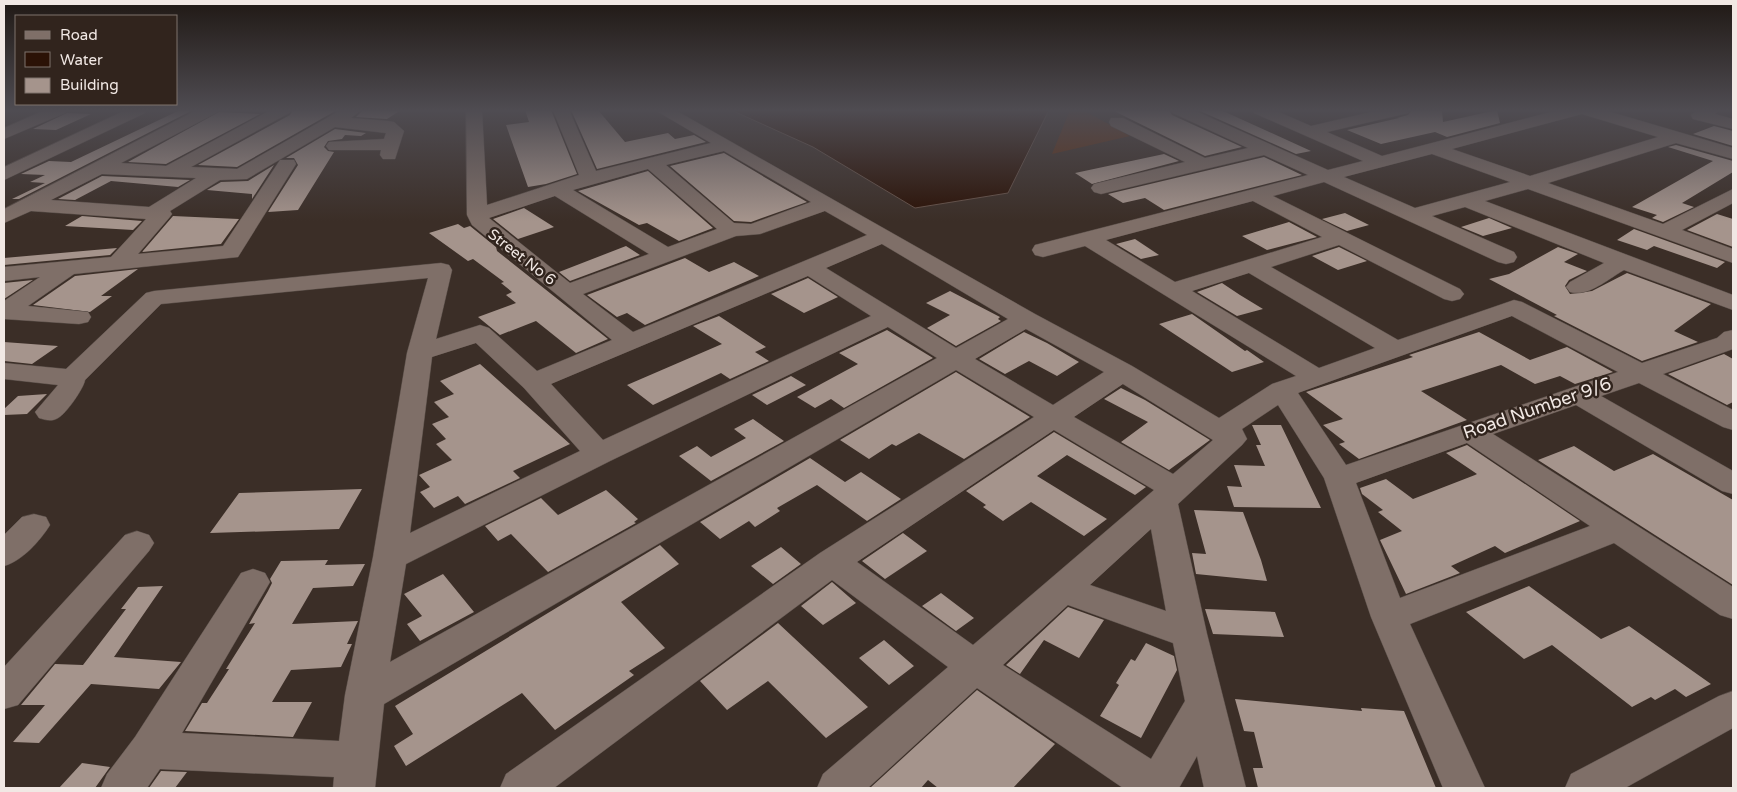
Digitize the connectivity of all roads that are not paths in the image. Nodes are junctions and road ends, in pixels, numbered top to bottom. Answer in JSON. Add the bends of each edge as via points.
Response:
{"nodes":[{"id":1,"x":61,"y":147,"type":"edge"},
{"id":2,"x":140,"y":147,"type":"edge"},
{"id":3,"x":214,"y":147,"type":"edge"},
{"id":4,"x":289,"y":147,"type":"edge"},
{"id":5,"x":348,"y":147,"type":"edge"},
{"id":6,"x":391,"y":147,"type":"edge"},
{"id":7,"x":475,"y":147,"type":"edge"},
{"id":8,"x":577,"y":147,"type":"edge"},
{"id":9,"x":718,"y":147,"type":"edge"},
{"id":10,"x":729,"y":147,"type":"edge"},
{"id":11,"x":1168,"y":147,"type":"edge"},
{"id":12,"x":1262,"y":147,"type":"edge"},
{"id":13,"x":1347,"y":147,"type":"edge"},
{"id":14,"x":1443,"y":147,"type":"edge"},
{"id":15,"x":1644,"y":147,"type":"edge"},
{"id":16,"x":1707,"y":147,"type":"edge"},
{"id":17,"x":1266,"y":149,"type":"junction"},
{"id":18,"x":1436,"y":149,"type":"junction"},
{"id":19,"x":1733,"y":154,"type":"edge"},
{"id":20,"x":1381,"y":162,"type":"junction"},
{"id":21,"x":652,"y":163,"type":"junction"},
{"id":22,"x":287,"y":164,"type":"dead end"},
{"id":23,"x":1203,"y":164,"type":"junction"},
{"id":24,"x":100,"y":168,"type":"junction"},
{"id":25,"x":168,"y":172,"type":"junction"},
{"id":26,"x":4,"y":174,"type":"edge"},
{"id":27,"x":216,"y":174,"type":"junction"},
{"id":28,"x":1326,"y":176,"type":"junction"},
{"id":29,"x":590,"y":178,"type":"junction"},
{"id":30,"x":1528,"y":183,"type":"junction"},
{"id":31,"x":1101,"y":188,"type":"dead end"},
{"id":32,"x":558,"y":189,"type":"junction"},
{"id":33,"x":1256,"y":195,"type":"junction"},
{"id":34,"x":1733,"y":195,"type":"edge"},
{"id":35,"x":1467,"y":201,"type":"junction"},
{"id":36,"x":4,"y":203,"type":"edge"},
{"id":37,"x":827,"y":203,"type":"junction"},
{"id":38,"x":28,"y":205,"type":"junction"},
{"id":39,"x":1710,"y":207,"type":"junction"},
{"id":40,"x":153,"y":213,"type":"junction"},
{"id":41,"x":1733,"y":214,"type":"edge"},
{"id":42,"x":477,"y":215,"type":"junction"},
{"id":43,"x":1414,"y":216,"type":"junction"},
{"id":44,"x":4,"y":217,"type":"edge"},
{"id":45,"x":1663,"y":232,"type":"junction"},
{"id":46,"x":727,"y":233,"type":"dead end"},
{"id":47,"x":884,"y":236,"type":"junction"},
{"id":48,"x":1087,"y":238,"type":"junction"},
{"id":49,"x":1341,"y":238,"type":"junction"},
{"id":50,"x":1043,"y":250,"type":"dead end"},
{"id":51,"x":664,"y":254,"type":"junction"},
{"id":52,"x":1733,"y":256,"type":"edge"},
{"id":53,"x":1506,"y":257,"type":"dead end"},
{"id":54,"x":1622,"y":262,"type":"junction"},
{"id":55,"x":118,"y":263,"type":"junction"},
{"id":56,"x":1253,"y":266,"type":"junction"},
{"id":57,"x":809,"y":267,"type":"junction"},
{"id":58,"x":68,"y":270,"type":"junction"},
{"id":59,"x":4,"y":274,"type":"edge"},
{"id":60,"x":1578,"y":288,"type":"dead end"},
{"id":61,"x":1172,"y":290,"type":"junction"},
{"id":62,"x":566,"y":292,"type":"junction"},
{"id":63,"x":1452,"y":294,"type":"dead end"},
{"id":64,"x":1733,"y":303,"type":"edge"},
{"id":65,"x":4,"y":312,"type":"edge"},
{"id":66,"x":79,"y":317,"type":"dead end"},
{"id":67,"x":890,"y":317,"type":"junction"},
{"id":68,"x":1026,"y":320,"type":"junction"},
{"id":69,"x":630,"y":342,"type":"junction"},
{"id":70,"x":1731,"y":342,"type":"edge"},
{"id":71,"x":1395,"y":349,"type":"junction"},
{"id":72,"x":420,"y":353,"type":"junction"},
{"id":73,"x":956,"y":359,"type":"junction"},
{"id":74,"x":4,"y":372,"type":"edge"},
{"id":75,"x":1123,"y":372,"type":"junction"},
{"id":76,"x":1640,"y":372,"type":"junction"},
{"id":77,"x":1316,"y":377,"type":"junction"},
{"id":78,"x":72,"y":378,"type":"junction"},
{"id":79,"x":534,"y":382,"type":"junction"},
{"id":80,"x":1282,"y":390,"type":"junction"},
{"id":81,"x":1578,"y":394,"type":"junction"},
{"id":82,"x":50,"y":412,"type":"dead end"},
{"id":83,"x":1054,"y":418,"type":"junction"},
{"id":84,"x":1733,"y":421,"type":"edge"},
{"id":85,"x":1470,"y":432,"type":"junction"},
{"id":86,"x":1232,"y":439,"type":"junction"},
{"id":87,"x":599,"y":454,"type":"junction"},
{"id":88,"x":1339,"y":478,"type":"junction"},
{"id":89,"x":1730,"y":479,"type":"edge"},
{"id":90,"x":1168,"y":495,"type":"junction"},
{"id":91,"x":34,"y":525,"type":"dead end"},
{"id":92,"x":1616,"y":529,"type":"junction"},
{"id":93,"x":137,"y":543,"type":"dead end"},
{"id":94,"x":4,"y":554,"type":"edge"},
{"id":95,"x":390,"y":557,"type":"junction"},
{"id":96,"x":832,"y":562,"type":"junction"},
{"id":97,"x":253,"y":582,"type":"dead end"},
{"id":98,"x":1063,"y":588,"type":"junction"},
{"id":99,"x":1733,"y":605,"type":"edge"},
{"id":100,"x":1389,"y":617,"type":"junction"},
{"id":101,"x":1189,"y":634,"type":"junction"},
{"id":102,"x":975,"y":667,"type":"junction"},
{"id":103,"x":4,"y":693,"type":"edge"},
{"id":104,"x":365,"y":695,"type":"junction"},
{"id":105,"x":1205,"y":702,"type":"junction"},
{"id":106,"x":1733,"y":708,"type":"edge"},
{"id":107,"x":150,"y":750,"type":"junction"},
{"id":108,"x":356,"y":774,"type":"edge"},
{"id":109,"x":122,"y":788,"type":"edge"},
{"id":110,"x":522,"y":788,"type":"edge"},
{"id":111,"x":838,"y":788,"type":"edge"},
{"id":112,"x":1157,"y":788,"type":"edge"},
{"id":113,"x":1225,"y":788,"type":"edge"},
{"id":114,"x":1464,"y":788,"type":"edge"},
{"id":115,"x":1586,"y":788,"type":"edge"}],
"edges":[{"from":1,"to":26,"type":"street"},
{"from":2,"to":24,"type":"street"},
{"from":3,"to":25,"type":"street"},
{"from":4,"to":27,"type":"street","via":[[240,175]]},
{"from":5,"to":6,"type":"street","via":[[390,150]]},
{"from":7,"to":42,"type":"street","name":"Street No 6"},
{"from":8,"to":29,"type":"street"},
{"from":9,"to":21,"type":"street"},
{"from":10,"to":37,"type":"street"},
{"from":11,"to":23,"type":"street"},
{"from":12,"to":17,"type":"street"},
{"from":13,"to":20,"type":"street"},
{"from":14,"to":18,"type":"street"},
{"from":15,"to":30,"type":"street"},
{"from":16,"to":19,"type":"street"},
{"from":17,"to":23,"type":"street"},
{"from":17,"to":28,"type":"street"},
{"from":18,"to":20,"type":"street"},
{"from":18,"to":30,"type":"street"},
{"from":20,"to":28,"type":"street"},
{"from":21,"to":29,"type":"street"},
{"from":21,"to":37,"type":"street","via":[[729,229],[753,230]]},
{"from":22,"to":55,"type":"street","via":[[230,252]]},
{"from":23,"to":31,"type":"street"},
{"from":24,"to":25,"type":"street"},
{"from":24,"to":38,"type":"street"},
{"from":25,"to":27,"type":"street"},
{"from":27,"to":40,"type":"street"},
{"from":28,"to":33,"type":"street"},
{"from":28,"to":43,"type":"street"},
{"from":29,"to":32,"type":"street"},
{"from":30,"to":35,"type":"street"},
{"from":30,"to":45,"type":"street"},
{"from":32,"to":42,"type":"street"},
{"from":32,"to":51,"type":"street"},
{"from":33,"to":48,"type":"street"},
{"from":33,"to":49,"type":"street"},
{"from":34,"to":39,"type":"street"},
{"from":35,"to":43,"type":"street"},
{"from":35,"to":54,"type":"street"},
{"from":36,"to":38,"type":"street"},
{"from":37,"to":47,"type":"street"},
{"from":38,"to":40,"type":"street"},
{"from":38,"to":44,"type":"street"},
{"from":39,"to":41,"type":"street"},
{"from":39,"to":45,"type":"street"},
{"from":40,"to":55,"type":"street","via":[[162,214]]},
{"from":42,"to":62,"type":"street","name":"Street No 6","via":[[482,225]]},
{"from":43,"to":53,"type":"street"},
{"from":45,"to":52,"type":"street"},
{"from":46,"to":51,"type":"street"},
{"from":47,"to":57,"type":"street"},
{"from":47,"to":68,"type":"street"},
{"from":48,"to":50,"type":"street"},
{"from":48,"to":61,"type":"street"},
{"from":49,"to":56,"type":"street"},
{"from":49,"to":63,"type":"street"},
{"from":51,"to":62,"type":"street"},
{"from":54,"to":60,"type":"street"},
{"from":54,"to":64,"type":"street"},
{"from":55,"to":58,"type":"street"},
{"from":56,"to":61,"type":"street"},
{"from":56,"to":71,"type":"street"},
{"from":57,"to":67,"type":"street"},
{"from":57,"to":69,"type":"street"},
{"from":58,"to":59,"type":"street"},
{"from":58,"to":65,"type":"street"},
{"from":61,"to":77,"type":"street"},
{"from":62,"to":69,"type":"street","name":"Street No 6"},
{"from":65,"to":66,"type":"street"},
{"from":67,"to":73,"type":"street"},
{"from":67,"to":87,"type":"street"},
{"from":68,"to":73,"type":"street"},
{"from":68,"to":75,"type":"street"},
{"from":69,"to":79,"type":"street"},
{"from":70,"to":76,"type":"street","name":"Road Number 9/6"},
{"from":71,"to":76,"type":"street","via":[[1514,307]]},
{"from":71,"to":77,"type":"street"},
{"from":72,"to":78,"type":"street","via":[[441,270],[154,298]]},
{"from":72,"to":79,"type":"street","via":[[480,333]]},
{"from":72,"to":95,"type":"street"},
{"from":73,"to":83,"type":"street"},
{"from":73,"to":104,"type":"street"},
{"from":74,"to":78,"type":"street"},
{"from":75,"to":83,"type":"street"},
{"from":75,"to":86,"type":"street"},
{"from":76,"to":81,"type":"street","name":"Road Number 9/6"},
{"from":76,"to":84,"type":"street"},
{"from":77,"to":80,"type":"street"},
{"from":78,"to":82,"type":"street","via":[[71,386]]},
{"from":79,"to":87,"type":"street"},
{"from":80,"to":86,"type":"street","via":[[1227,426]]},
{"from":80,"to":88,"type":"street"},
{"from":81,"to":85,"type":"street","name":"Road Number 9/6"},
{"from":81,"to":89,"type":"street"},
{"from":83,"to":90,"type":"street"},
{"from":83,"to":96,"type":"street"},
{"from":85,"to":88,"type":"street","name":"Road Number 9/6"},
{"from":85,"to":92,"type":"street"},
{"from":86,"to":90,"type":"street"},
{"from":87,"to":95,"type":"street"},
{"from":88,"to":100,"type":"street"},
{"from":90,"to":98,"type":"street"},
{"from":90,"to":101,"type":"street"},
{"from":91,"to":94,"type":"street"},
{"from":92,"to":99,"type":"street"},
{"from":92,"to":100,"type":"street"},
{"from":93,"to":103,"type":"street"},
{"from":95,"to":104,"type":"street"},
{"from":96,"to":102,"type":"street"},
{"from":96,"to":110,"type":"street"},
{"from":97,"to":107,"type":"street"},
{"from":98,"to":101,"type":"street"},
{"from":98,"to":102,"type":"street"},
{"from":100,"to":114,"type":"street"},
{"from":101,"to":105,"type":"street"},
{"from":102,"to":111,"type":"street"},
{"from":102,"to":112,"type":"street"},
{"from":104,"to":108,"type":"street"},
{"from":105,"to":112,"type":"street"},
{"from":105,"to":113,"type":"street"},
{"from":106,"to":115,"type":"street"},
{"from":107,"to":108,"type":"street"},
{"from":107,"to":109,"type":"street"}]}
